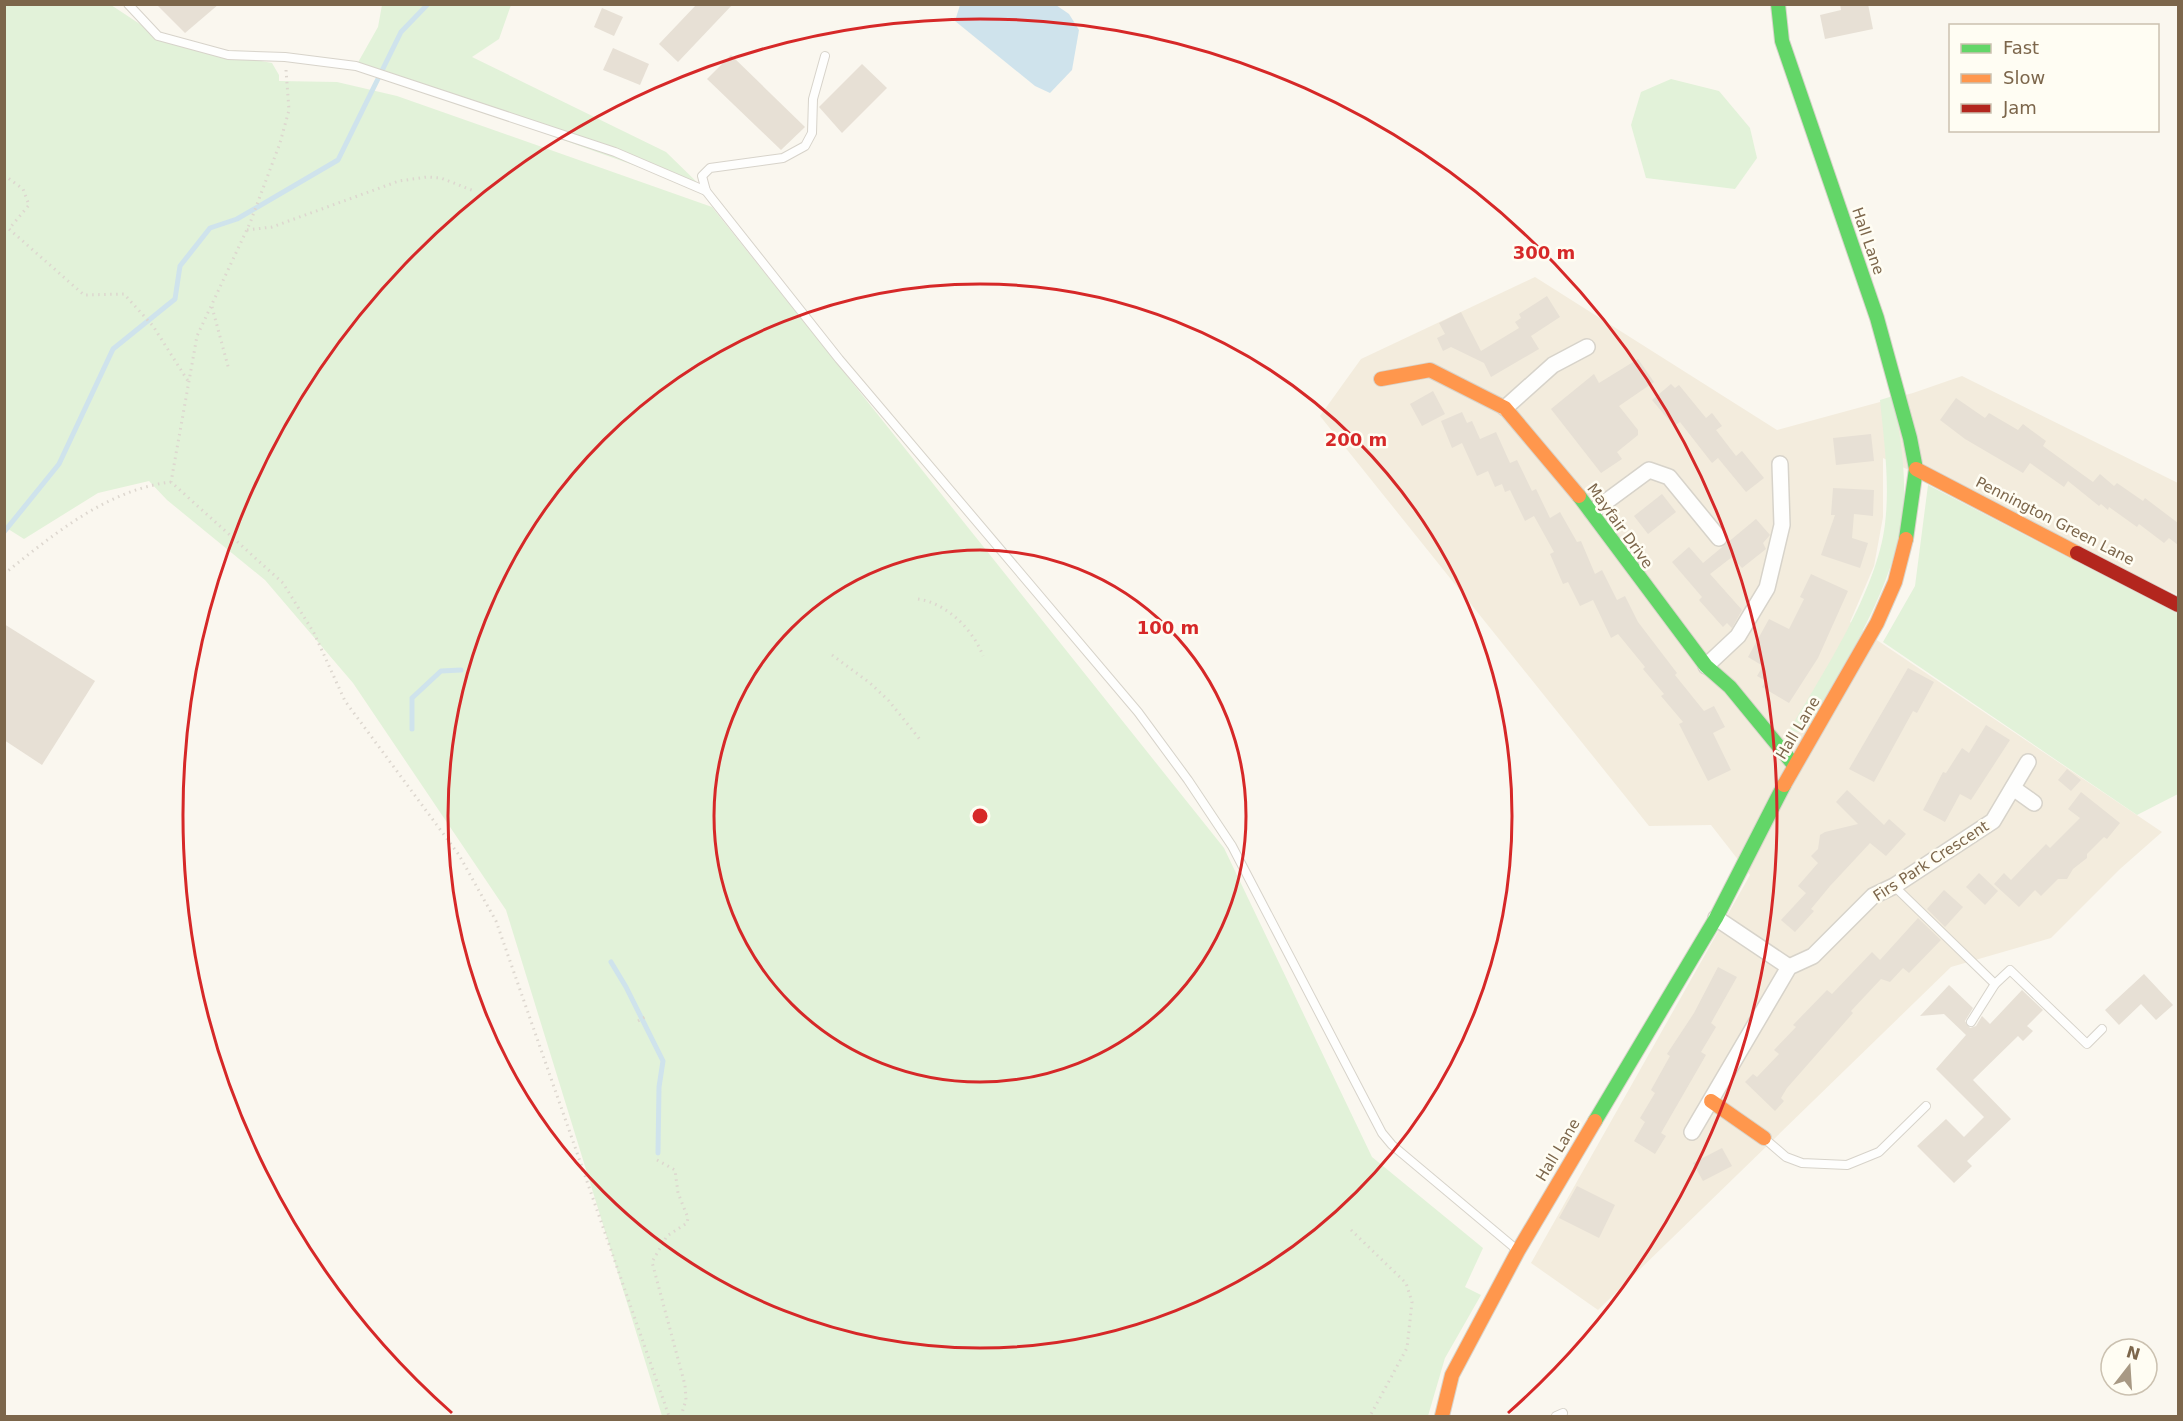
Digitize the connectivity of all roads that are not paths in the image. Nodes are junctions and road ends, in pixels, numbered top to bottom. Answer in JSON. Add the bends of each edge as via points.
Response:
{"nodes":[{"id":1,"x":128,"y":4,"type":"edge"},
{"id":2,"x":1778,"y":4,"type":"edge"},
{"id":3,"x":825,"y":56,"type":"dead end"},
{"id":4,"x":706,"y":191,"type":"junction"},
{"id":5,"x":1587,"y":347,"type":"dead end"},
{"id":6,"x":1381,"y":379,"type":"dead end"},
{"id":7,"x":1505,"y":408,"type":"junction"},
{"id":8,"x":1780,"y":464,"type":"dead end"},
{"id":9,"x":1916,"y":469,"type":"junction"},
{"id":10,"x":1592,"y":512,"type":"junction"},
{"id":11,"x":1719,"y":538,"type":"dead end"},
{"id":12,"x":2178,"y":605,"type":"edge"},
{"id":13,"x":1706,"y":666,"type":"junction"},
{"id":14,"x":2028,"y":762,"type":"dead end"},
{"id":15,"x":1794,"y":765,"type":"junction"},
{"id":16,"x":2013,"y":788,"type":"junction"},
{"id":17,"x":2034,"y":803,"type":"dead end"},
{"id":18,"x":1894,"y":886,"type":"junction"},
{"id":19,"x":1716,"y":918,"type":"junction"},
{"id":20,"x":1789,"y":967,"type":"junction"},
{"id":21,"x":1995,"y":984,"type":"junction"},
{"id":22,"x":1971,"y":1022,"type":"dead end"},
{"id":23,"x":2102,"y":1029,"type":"dead end"},
{"id":24,"x":1711,"y":1101,"type":"junction"},
{"id":25,"x":1926,"y":1106,"type":"dead end"},
{"id":26,"x":1692,"y":1132,"type":"dead end"},
{"id":27,"x":1764,"y":1138,"type":"joint"},
{"id":28,"x":1518,"y":1251,"type":"junction"},
{"id":29,"x":1442,"y":1416,"type":"edge"}],
"edges":[{"from":1,"to":4,"type":"lane","via":[[158,36],[228,55],[356,66],[615,152]]},
{"from":2,"to":9,"type":"street","name":"Hall Lane","via":[[1782,41],[1877,318]]},
{"from":3,"to":4,"type":"lane","via":[[813,99],[812,133],[805,146],[783,158],[710,168],[702,176]]},
{"from":4,"to":28,"type":"lane","via":[[839,359],[1138,712],[1188,780],[1232,846],[1382,1133]]},
{"from":5,"to":7,"type":"street","via":[[1553,365]]},
{"from":6,"to":7,"type":"street","name":"Mayfair Drive","via":[[1430,370]]},
{"from":7,"to":10,"type":"street","name":"Mayfair Drive"},
{"from":8,"to":13,"type":"street","via":[[1782,525],[1767,588],[1738,636]]},
{"from":9,"to":12,"type":"street","name":"Pennington Green Lane"},
{"from":9,"to":15,"type":"street","name":"Hall Lane","via":[[1909,527],[1895,582],[1842,686]]},
{"from":10,"to":11,"type":"street","via":[[1649,470],[1669,477]]},
{"from":10,"to":13,"type":"street","name":"Mayfair Drive","via":[[1660,609]]},
{"from":13,"to":15,"type":"street","name":"Mayfair Drive","via":[[1730,687]]},
{"from":14,"to":16,"type":"street","name":"Firs Park Crescent"},
{"from":15,"to":19,"type":"street","name":"Hall Lane"},
{"from":16,"to":17,"type":"street"},
{"from":16,"to":18,"type":"street","name":"Firs Park Crescent","via":[[1993,820]]},
{"from":18,"to":20,"type":"street","name":"Firs Park Crescent","via":[[1874,896],[1813,956]]},
{"from":18,"to":21,"type":"lane"},
{"from":19,"to":20,"type":"street"},
{"from":19,"to":28,"type":"street","name":"Hall Lane"},
{"from":20,"to":24,"type":"street"},
{"from":21,"to":22,"type":"lane"},
{"from":21,"to":23,"type":"lane","via":[[2010,970],[2087,1044]]},
{"from":24,"to":26,"type":"street"},
{"from":24,"to":27,"type":"street"},
{"from":25,"to":27,"type":"lane","via":[[1880,1152],[1847,1165],[1802,1163],[1786,1157]]},
{"from":28,"to":29,"type":"street","name":"Hall Lane","via":[[1452,1375]]}]}
